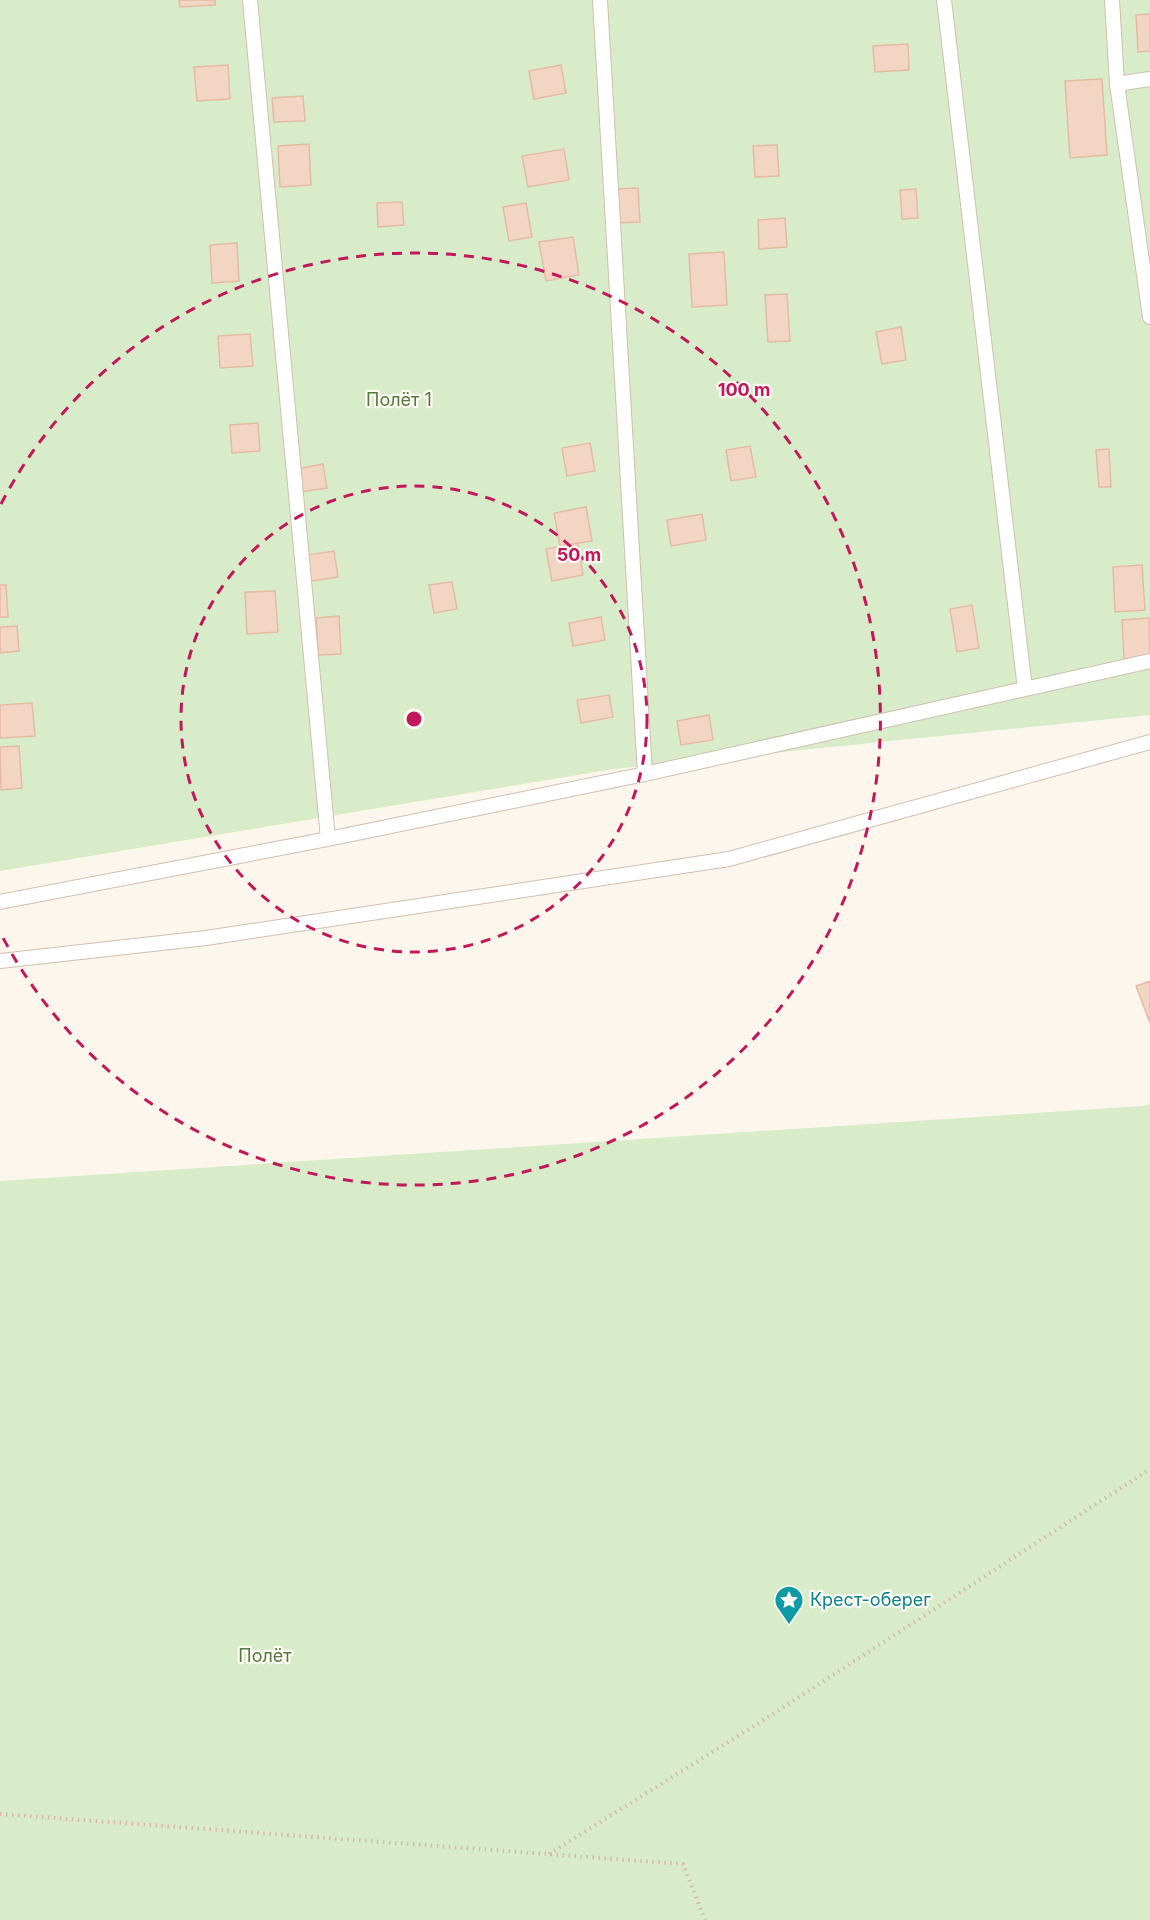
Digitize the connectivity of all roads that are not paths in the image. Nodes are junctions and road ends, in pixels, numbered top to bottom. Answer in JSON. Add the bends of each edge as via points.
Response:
{"nodes":[{"id":1,"x":250,"y":0,"type":"edge"},
{"id":2,"x":600,"y":0,"type":"edge"},
{"id":3,"x":944,"y":0,"type":"edge"},
{"id":4,"x":1112,"y":0,"type":"edge"},
{"id":5,"x":1150,"y":79,"type":"edge"},
{"id":6,"x":1117,"y":84,"type":"junction"},
{"id":7,"x":1150,"y":317,"type":"edge"},
{"id":8,"x":1150,"y":661,"type":"edge"},
{"id":9,"x":1025,"y":689,"type":"junction"},
{"id":10,"x":1150,"y":742,"type":"edge"},
{"id":11,"x":645,"y":774,"type":"junction"},
{"id":12,"x":328,"y":839,"type":"junction"},
{"id":13,"x":0,"y":902,"type":"edge"},
{"id":14,"x":0,"y":961,"type":"edge"}],
"edges":[{"from":1,"to":12,"type":"lane"},
{"from":2,"to":11,"type":"lane"},
{"from":3,"to":9,"type":"lane"},
{"from":4,"to":6,"type":"lane"},
{"from":5,"to":6,"type":"lane"},
{"from":6,"to":7,"type":"lane"},
{"from":8,"to":9,"type":"lane"},
{"from":9,"to":11,"type":"lane"},
{"from":10,"to":14,"type":"lane","via":[[729,859],[206,938]]},
{"from":11,"to":12,"type":"lane"},
{"from":12,"to":13,"type":"lane"}]}
